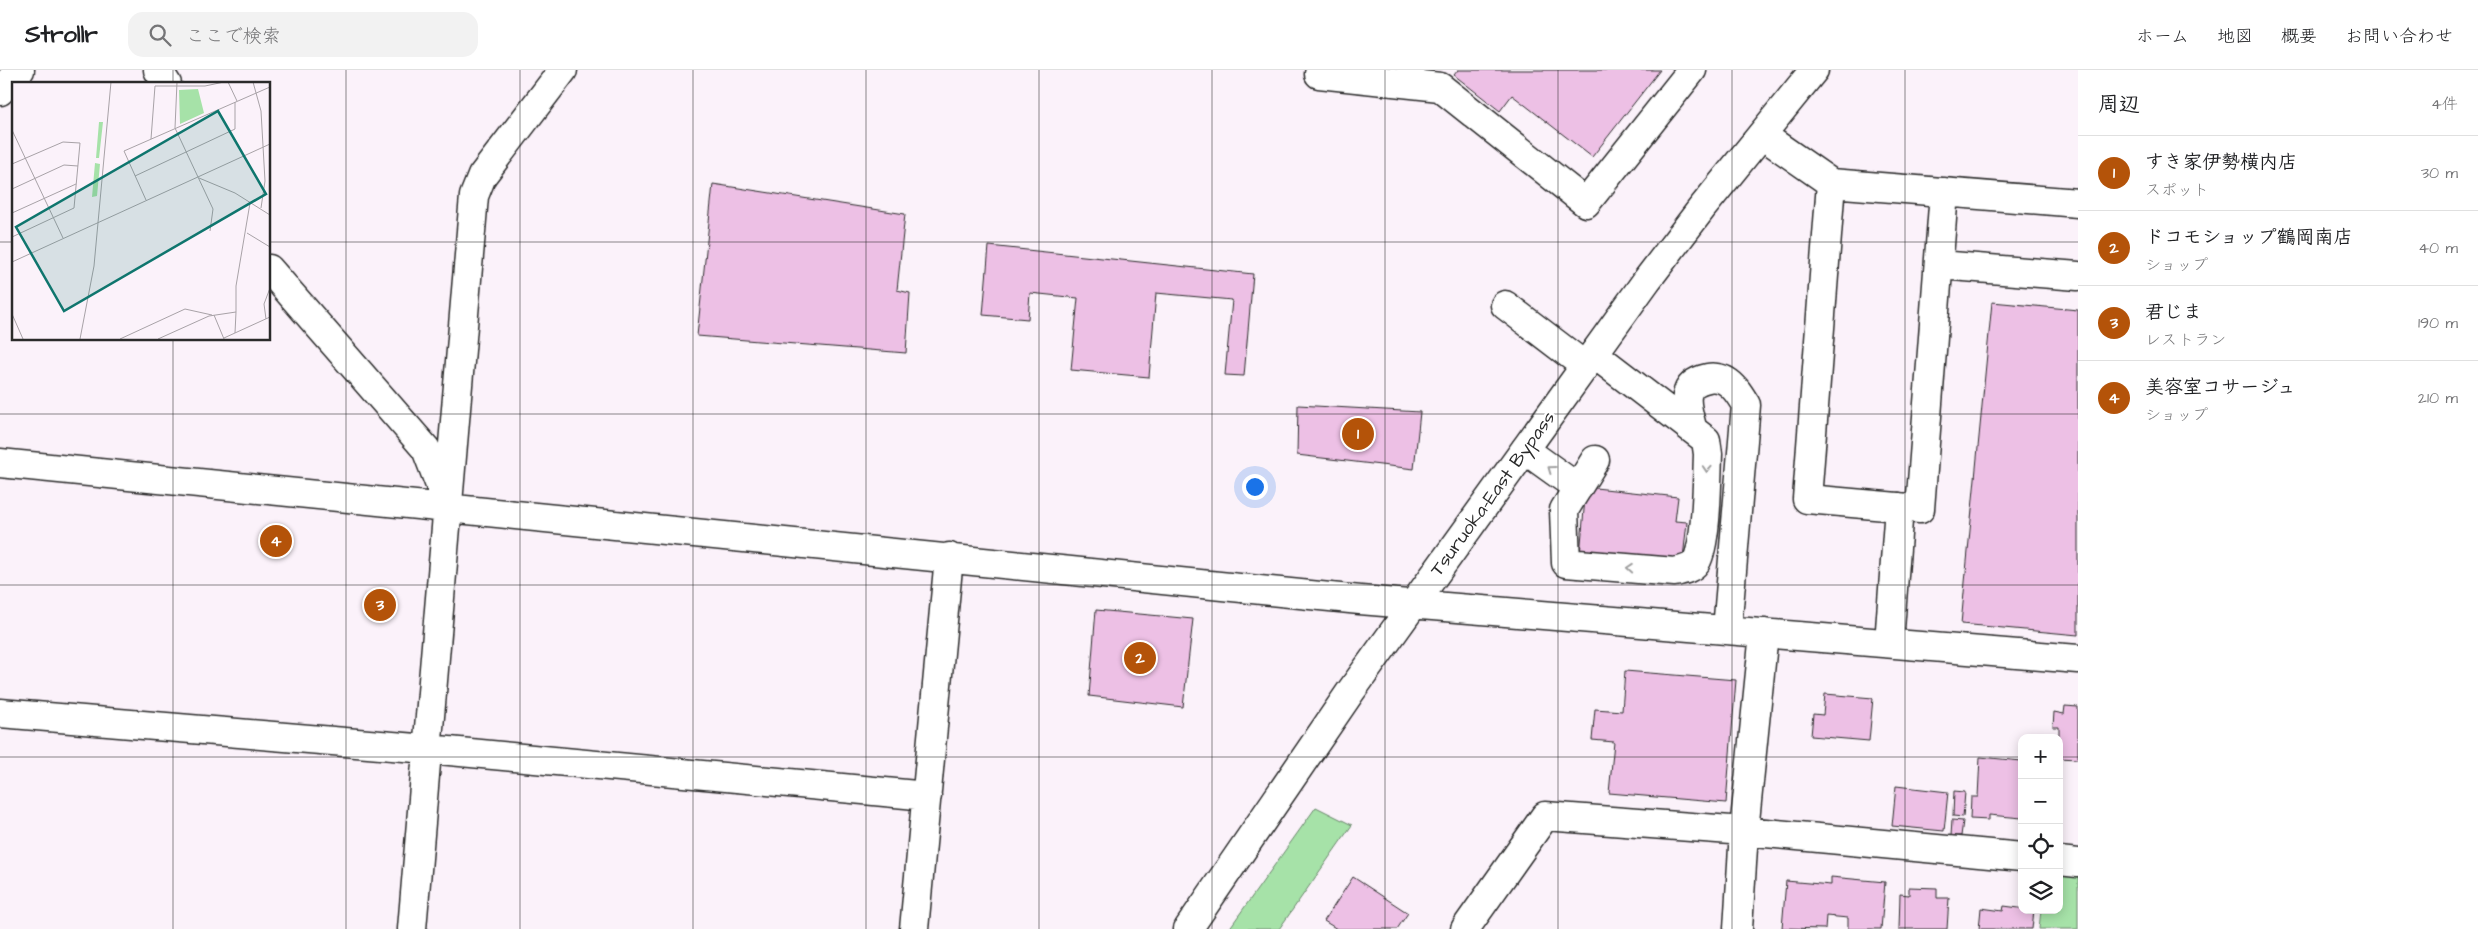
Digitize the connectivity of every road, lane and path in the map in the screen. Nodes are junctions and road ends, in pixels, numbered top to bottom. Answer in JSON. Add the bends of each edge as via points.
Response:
{"nodes":[{"id":1,"x":20,"y":70,"type":"edge"},
{"id":2,"x":563,"y":70,"type":"edge"},
{"id":3,"x":1692,"y":70,"type":"edge"},
{"id":4,"x":1806,"y":73,"type":"edge"},
{"id":5,"x":1319,"y":74,"type":"dead end"},
{"id":6,"x":0,"y":91,"type":"edge"},
{"id":7,"x":1762,"y":135,"type":"junction"},
{"id":8,"x":1831,"y":183,"type":"junction"},
{"id":9,"x":1944,"y":192,"type":"junction"},
{"id":10,"x":2078,"y":203,"type":"edge"},
{"id":11,"x":1939,"y":265,"type":"junction"},
{"id":12,"x":270,"y":270,"type":"edge"},
{"id":13,"x":2078,"y":276,"type":"edge"},
{"id":14,"x":1505,"y":305,"type":"dead end"},
{"id":15,"x":1589,"y":360,"type":"junction"},
{"id":16,"x":1692,"y":427,"type":"junction"},
{"id":17,"x":1525,"y":450,"type":"junction"},
{"id":18,"x":1595,"y":460,"type":"dead end"},
{"id":19,"x":0,"y":463,"type":"edge"},
{"id":20,"x":1578,"y":488,"type":"junction"},
{"id":21,"x":1899,"y":507,"type":"junction"},
{"id":22,"x":448,"y":508,"type":"junction"},
{"id":23,"x":949,"y":557,"type":"junction"},
{"id":24,"x":1414,"y":604,"type":"junction"},
{"id":25,"x":1727,"y":630,"type":"junction"},
{"id":26,"x":1764,"y":633,"type":"junction"},
{"id":27,"x":1889,"y":643,"type":"junction"},
{"id":28,"x":2078,"y":659,"type":"edge"},
{"id":29,"x":0,"y":713,"type":"edge"},
{"id":30,"x":428,"y":749,"type":"junction"},
{"id":31,"x":927,"y":796,"type":"junction"},
{"id":32,"x":1744,"y":831,"type":"junction"},
{"id":33,"x":2018,"y":857,"type":"edge"},
{"id":34,"x":2063,"y":861,"type":"edge"},
{"id":35,"x":2078,"y":863,"type":"edge"},
{"id":36,"x":412,"y":929,"type":"edge"},
{"id":37,"x":914,"y":929,"type":"edge"},
{"id":38,"x":1188,"y":929,"type":"edge"},
{"id":39,"x":1465,"y":929,"type":"edge"},
{"id":40,"x":1738,"y":929,"type":"edge"}],
"edges":[{"from":1,"to":6,"type":"main road"},
{"from":2,"to":22,"type":"main road","via":[[482,176],[474,196]]},
{"from":3,"to":5,"type":"main road","via":[[1586,203],[1440,87]]},
{"from":4,"to":7,"type":"main road","name":"Tsuruoka-East Bypass"},
{"from":7,"to":8,"type":"main road"},
{"from":7,"to":15,"type":"main road","name":"Tsuruoka-East Bypass","via":[[1702,208]]},
{"from":8,"to":9,"type":"main road"},
{"from":8,"to":21,"type":"main road","via":[[1807,499]]},
{"from":9,"to":10,"type":"main road"},
{"from":9,"to":11,"type":"main road"},
{"from":11,"to":13,"type":"main road"},
{"from":11,"to":21,"type":"main road","via":[[1920,509]]},
{"from":12,"to":22,"type":"main road","via":[[426,449]]},
{"from":14,"to":15,"type":"main road"},
{"from":15,"to":16,"type":"main road"},
{"from":15,"to":17,"type":"main road","name":"Tsuruoka-East Bypass"},
{"from":16,"to":20,"type":"main road","one_way":true,"via":[[1706,440],[1708,454],[1702,546],[1696,563],[1688,569],[1675,572],[1566,564],[1564,510]]},
{"from":16,"to":25,"type":"main road","via":[[1686,407],[1688,389],[1696,381],[1726,380],[1746,405]]},
{"from":20,"to":17,"type":"main road","one_way":true},
{"from":17,"to":24,"type":"main road","name":"Tsuruoka-East Bypass"},
{"from":18,"to":20,"type":"main road"},
{"from":19,"to":22,"type":"main road"},
{"from":21,"to":27,"type":"main road"},
{"from":22,"to":23,"type":"main road"},
{"from":22,"to":30,"type":"main road"},
{"from":23,"to":24,"type":"main road"},
{"from":23,"to":31,"type":"main road"},
{"from":24,"to":25,"type":"main road"},
{"from":24,"to":38,"type":"main road","name":"Tsuruoka-East Bypass"},
{"from":25,"to":26,"type":"main road"},
{"from":26,"to":27,"type":"main road"},
{"from":26,"to":32,"type":"main road"},
{"from":27,"to":28,"type":"main road"},
{"from":29,"to":30,"type":"main road"},
{"from":30,"to":31,"type":"main road"},
{"from":30,"to":36,"type":"main road"},
{"from":31,"to":37,"type":"main road"},
{"from":32,"to":33,"type":"main road"},
{"from":32,"to":39,"type":"main road","via":[[1545,816]]},
{"from":32,"to":40,"type":"main road"},
{"from":34,"to":35,"type":"main road"}]}
